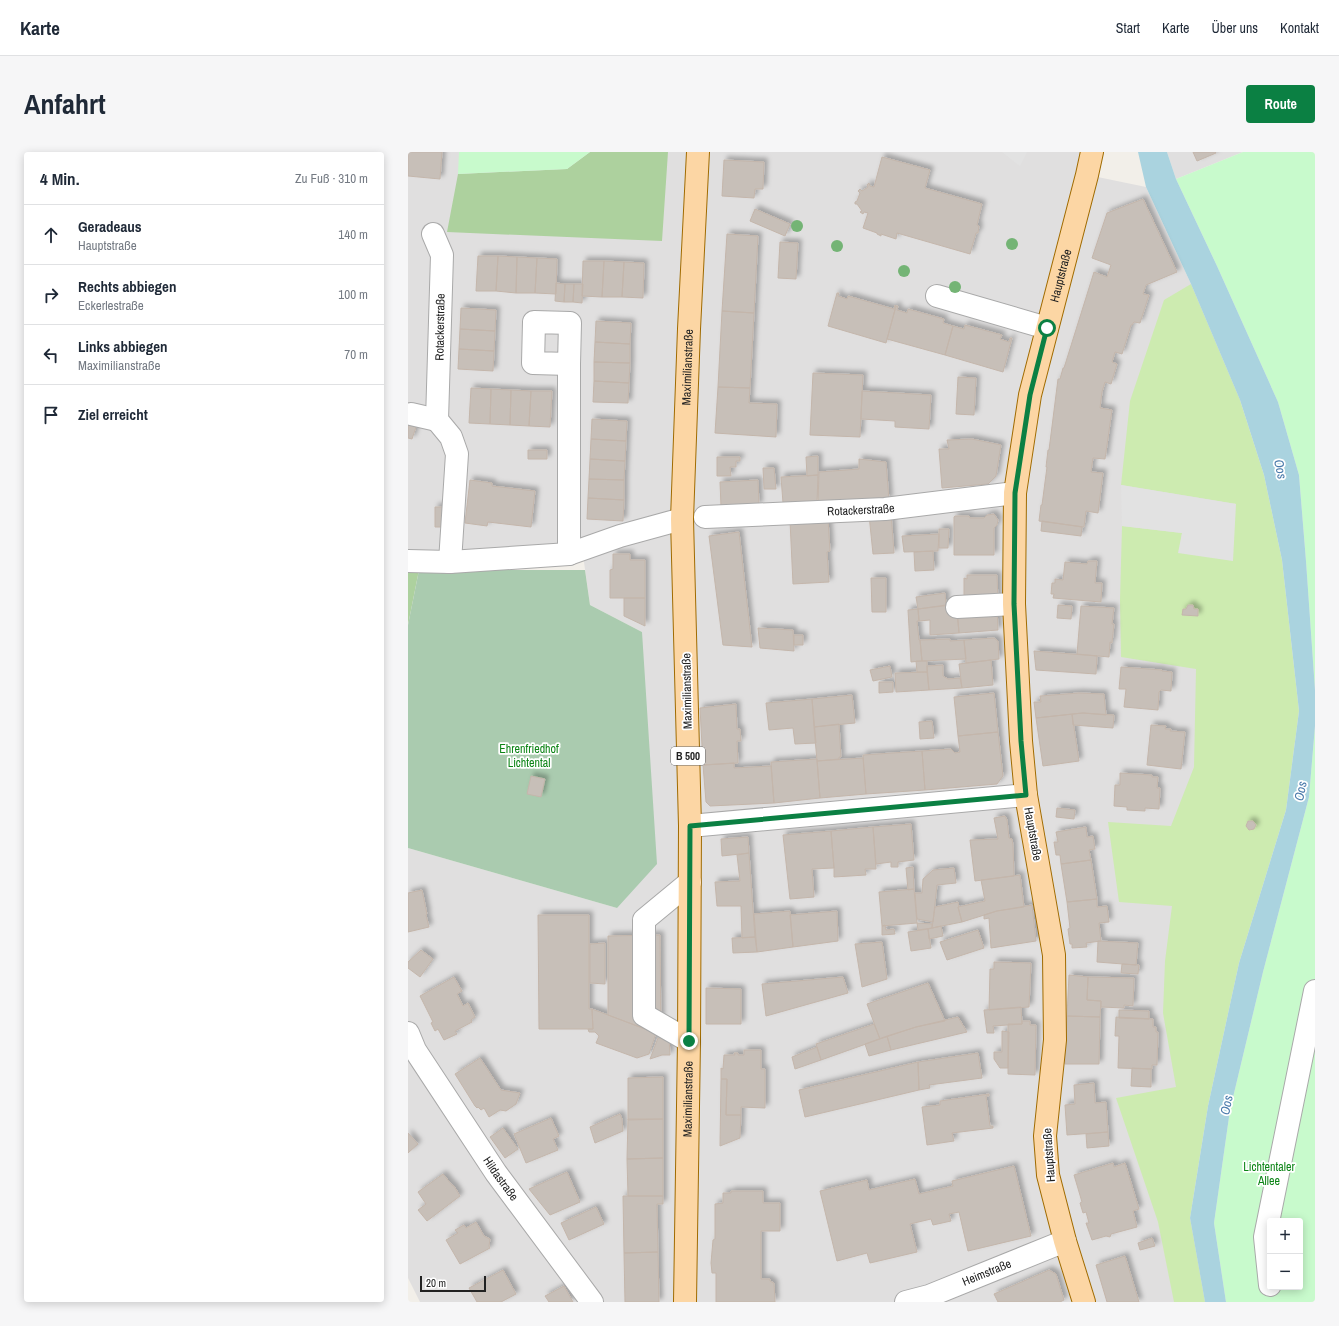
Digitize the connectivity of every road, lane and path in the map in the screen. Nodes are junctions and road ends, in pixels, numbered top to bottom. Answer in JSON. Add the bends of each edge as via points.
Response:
{"nodes":[{"id":1,"x":698,"y":152,"type":"edge"},
{"id":2,"x":1092,"y":152,"type":"edge"},
{"id":3,"x":433,"y":234,"type":"dead end"},
{"id":4,"x":937,"y":296,"type":"dead end"},
{"id":5,"x":1047,"y":328,"type":"junction"},
{"id":6,"x":569,"y":364,"type":"dead end"},
{"id":7,"x":411,"y":414,"type":"dead end"},
{"id":8,"x":438,"y":420,"type":"junction"},
{"id":9,"x":1015,"y":493,"type":"junction"},
{"id":10,"x":705,"y":517,"type":"dead end"},
{"id":11,"x":682,"y":519,"type":"junction"},
{"id":12,"x":568,"y":554,"type":"junction"},
{"id":13,"x":408,"y":561,"type":"edge"},
{"id":14,"x":450,"y":562,"type":"junction"},
{"id":15,"x":1014,"y":604,"type":"junction"},
{"id":16,"x":957,"y":607,"type":"dead end"},
{"id":17,"x":1026,"y":795,"type":"junction"},
{"id":18,"x":690,"y":826,"type":"junction"},
{"id":19,"x":690,"y":882,"type":"junction"},
{"id":20,"x":1315,"y":990,"type":"edge"},
{"id":21,"x":689,"y":1041,"type":"junction"},
{"id":22,"x":410,"y":1046,"type":"edge"},
{"id":23,"x":1065,"y":1241,"type":"junction"},
{"id":24,"x":1267,"y":1257,"type":"edge"},
{"id":25,"x":1271,"y":1290,"type":"edge"},
{"id":26,"x":592,"y":1302,"type":"edge"},
{"id":27,"x":685,"y":1302,"type":"edge"},
{"id":28,"x":906,"y":1302,"type":"edge"},
{"id":29,"x":1084,"y":1302,"type":"edge"},
{"id":30,"x":1273,"y":1302,"type":"edge"}],
"edges":[{"from":1,"to":11,"type":"main road","name":"Maximilianstraße","number":"B 500"},
{"from":2,"to":5,"type":"main road","name":"Hauptstraße"},
{"from":3,"to":8,"type":"street","name":"Rotackerstraße","via":[[442,255]]},
{"from":4,"to":5,"type":"street"},
{"from":5,"to":9,"type":"main road","name":"Hauptstraße","via":[[1030,395]]},
{"from":6,"to":12,"type":"street"},
{"from":7,"to":8,"type":"street"},
{"from":8,"to":14,"type":"street","via":[[451,437],[457,454]]},
{"from":9,"to":10,"type":"street","name":"Rotackerstraße","via":[[885,508]]},
{"from":9,"to":15,"type":"main road","name":"Hauptstraße"},
{"from":11,"to":12,"type":"street"},
{"from":11,"to":18,"type":"main road","name":"Maximilianstraße","number":"B 500"},
{"from":12,"to":14,"type":"street"},
{"from":13,"to":14,"type":"street"},
{"from":15,"to":16,"type":"street"},
{"from":15,"to":17,"type":"main road","name":"Hauptstraße"},
{"from":17,"to":18,"type":"street"},
{"from":17,"to":23,"type":"main road","name":"Hauptstraße","via":[[1054,955],[1055,1040],[1045,1136],[1048,1175]]},
{"from":18,"to":19,"type":"main road","name":"Maximilianstraße","number":"B 500"},
{"from":19,"to":21,"type":"main road","name":"Maximilianstraße","number":"B 500"},
{"from":19,"to":21,"type":"street","via":[[644,920],[644,1015]]},
{"from":20,"to":24,"type":"street","via":[[1265,1237]]},
{"from":21,"to":27,"type":"main road","name":"Maximilianstraße","number":"B 500"},
{"from":22,"to":26,"type":"street","name":"Hildastraße","via":[[496,1173]]},
{"from":23,"to":28,"type":"street","name":"Heimstraße","via":[[929,1296]]},
{"from":23,"to":29,"type":"main road","name":"Hauptstraße"},
{"from":25,"to":30,"type":"street"}]}
